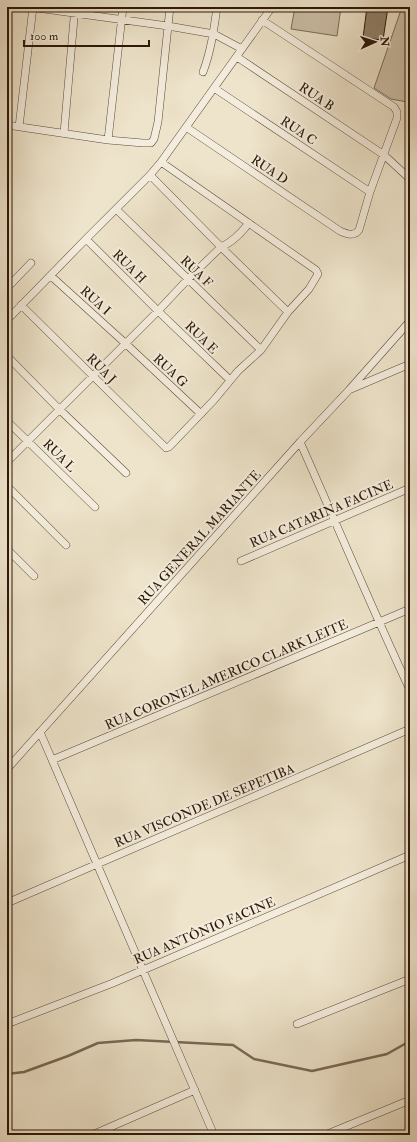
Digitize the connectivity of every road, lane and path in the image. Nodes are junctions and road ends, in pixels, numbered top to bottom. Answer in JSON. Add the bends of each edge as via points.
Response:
{"nodes":[{"id":1,"x":30,"y":7,"type":"edge"},
{"id":2,"x":33,"y":7,"type":"edge"},
{"id":3,"x":123,"y":7,"type":"edge"},
{"id":4,"x":170,"y":7,"type":"edge"},
{"id":5,"x":217,"y":7,"type":"edge"},
{"id":6,"x":272,"y":7,"type":"edge"},
{"id":7,"x":74,"y":10,"type":"edge"},
{"id":8,"x":122,"y":20,"type":"junction"},
{"id":9,"x":262,"y":20,"type":"junction"},
{"id":10,"x":168,"y":26,"type":"junction"},
{"id":11,"x":214,"y":34,"type":"junction"},
{"id":12,"x":242,"y":49,"type":"junction"},
{"id":13,"x":237,"y":57,"type":"junction"},
{"id":14,"x":203,"y":72,"type":"dead end"},
{"id":15,"x":214,"y":88,"type":"junction"},
{"id":16,"x":7,"y":125,"type":"edge"},
{"id":17,"x":18,"y":127,"type":"junction"},
{"id":18,"x":186,"y":127,"type":"junction"},
{"id":19,"x":64,"y":133,"type":"junction"},
{"id":20,"x":108,"y":140,"type":"junction"},
{"id":21,"x":384,"y":155,"type":"junction"},
{"id":22,"x":161,"y":162,"type":"junction"},
{"id":23,"x":150,"y":175,"type":"junction"},
{"id":24,"x":410,"y":179,"type":"edge"},
{"id":25,"x":370,"y":192,"type":"junction"},
{"id":26,"x":116,"y":209,"type":"junction"},
{"id":27,"x":249,"y":223,"type":"junction"},
{"id":28,"x":86,"y":239,"type":"junction"},
{"id":29,"x":221,"y":247,"type":"junction"},
{"id":30,"x":31,"y":263,"type":"dead end"},
{"id":31,"x":51,"y":276,"type":"junction"},
{"id":32,"x":188,"y":279,"type":"junction"},
{"id":33,"x":7,"y":288,"type":"edge"},
{"id":34,"x":21,"y":305,"type":"junction"},
{"id":35,"x":158,"y":311,"type":"junction"},
{"id":36,"x":288,"y":312,"type":"junction"},
{"id":37,"x":7,"y":320,"type":"edge"},
{"id":38,"x":410,"y":322,"type":"edge"},
{"id":39,"x":126,"y":343,"type":"junction"},
{"id":40,"x":261,"y":350,"type":"junction"},
{"id":41,"x":7,"y":356,"type":"edge"},
{"id":42,"x":410,"y":364,"type":"edge"},
{"id":43,"x":93,"y":375,"type":"junction"},
{"id":44,"x":230,"y":380,"type":"junction"},
{"id":45,"x":349,"y":390,"type":"junction"},
{"id":46,"x":59,"y":409,"type":"junction"},
{"id":47,"x":201,"y":414,"type":"junction"},
{"id":48,"x":7,"y":421,"type":"edge"},
{"id":49,"x":28,"y":441,"type":"junction"},
{"id":50,"x":300,"y":442,"type":"junction"},
{"id":51,"x":7,"y":462,"type":"edge"},
{"id":52,"x":126,"y":473,"type":"dead end"},
{"id":53,"x":7,"y":486,"type":"edge"},
{"id":54,"x":410,"y":488,"type":"edge"},
{"id":55,"x":95,"y":507,"type":"dead end"},
{"id":56,"x":335,"y":520,"type":"junction"},
{"id":57,"x":66,"y":545,"type":"dead end"},
{"id":58,"x":7,"y":549,"type":"edge"},
{"id":59,"x":241,"y":561,"type":"dead end"},
{"id":60,"x":34,"y":576,"type":"dead end"},
{"id":61,"x":410,"y":609,"type":"edge"},
{"id":62,"x":379,"y":622,"type":"junction"},
{"id":63,"x":410,"y":690,"type":"edge"},
{"id":64,"x":410,"y":730,"type":"edge"},
{"id":65,"x":40,"y":732,"type":"junction"},
{"id":66,"x":52,"y":760,"type":"junction"},
{"id":67,"x":7,"y":769,"type":"edge"},
{"id":68,"x":410,"y":856,"type":"edge"},
{"id":69,"x":97,"y":864,"type":"junction"},
{"id":70,"x":7,"y":903,"type":"edge"},
{"id":71,"x":143,"y":969,"type":"junction"},
{"id":72,"x":410,"y":979,"type":"edge"},
{"id":73,"x":7,"y":1024,"type":"edge"},
{"id":74,"x":297,"y":1024,"type":"dead end"},
{"id":75,"x":194,"y":1090,"type":"junction"},
{"id":76,"x":410,"y":1100,"type":"edge"},
{"id":77,"x":92,"y":1135,"type":"edge"},
{"id":78,"x":214,"y":1135,"type":"edge"},
{"id":79,"x":325,"y":1135,"type":"edge"}],
"edges":[{"from":1,"to":2,"type":"street"},
{"from":2,"to":7,"type":"street"},
{"from":2,"to":17,"type":"street"},
{"from":3,"to":8,"type":"street"},
{"from":4,"to":10,"type":"street"},
{"from":5,"to":11,"type":"street"},
{"from":6,"to":9,"type":"street"},
{"from":7,"to":8,"type":"street"},
{"from":7,"to":19,"type":"street"},
{"from":8,"to":10,"type":"street"},
{"from":8,"to":20,"type":"street"},
{"from":9,"to":12,"type":"street"},
{"from":9,"to":21,"type":"street","via":[[394,108],[397,118]]},
{"from":10,"to":11,"type":"street"},
{"from":10,"to":20,"type":"street","via":[[154,139],[151,143],[143,144]]},
{"from":11,"to":12,"type":"street"},
{"from":11,"to":14,"type":"street"},
{"from":12,"to":13,"type":"street"},
{"from":13,"to":15,"type":"street"},
{"from":13,"to":21,"type":"street","name":"RUA B"},
{"from":15,"to":18,"type":"street"},
{"from":15,"to":25,"type":"street","name":"RUA C"},
{"from":16,"to":17,"type":"street"},
{"from":17,"to":19,"type":"street"},
{"from":18,"to":22,"type":"street"},
{"from":18,"to":25,"type":"street","name":"RUA D","via":[[340,231],[357,233]]},
{"from":19,"to":20,"type":"street"},
{"from":21,"to":24,"type":"street","name":"RUA B"},
{"from":21,"to":25,"type":"street"},
{"from":22,"to":23,"type":"street"},
{"from":22,"to":27,"type":"street"},
{"from":23,"to":26,"type":"street"},
{"from":23,"to":29,"type":"street"},
{"from":26,"to":28,"type":"street"},
{"from":26,"to":32,"type":"street","name":"RUA F"},
{"from":27,"to":29,"type":"street","via":[[240,234]]},
{"from":27,"to":36,"type":"street","via":[[318,272],[309,289]]},
{"from":28,"to":31,"type":"street"},
{"from":28,"to":35,"type":"street","name":"RUA H"},
{"from":29,"to":32,"type":"street"},
{"from":29,"to":36,"type":"street"},
{"from":30,"to":33,"type":"street"},
{"from":31,"to":34,"type":"street"},
{"from":31,"to":39,"type":"street","name":"RUA I"},
{"from":32,"to":35,"type":"street"},
{"from":32,"to":40,"type":"street","name":"RUA F"},
{"from":34,"to":37,"type":"street"},
{"from":34,"to":43,"type":"street","name":"RUA J"},
{"from":35,"to":39,"type":"street"},
{"from":35,"to":44,"type":"street","name":"RUA E"},
{"from":36,"to":40,"type":"street"},
{"from":38,"to":45,"type":"street","name":"RUA GENERAL MARIANTE"},
{"from":39,"to":43,"type":"street"},
{"from":39,"to":47,"type":"street","name":"RUA G"},
{"from":40,"to":44,"type":"street"},
{"from":41,"to":46,"type":"street"},
{"from":42,"to":45,"type":"street"},
{"from":43,"to":46,"type":"street"},
{"from":43,"to":47,"type":"street","name":"RUA J","via":[[166,448]]},
{"from":44,"to":47,"type":"street"},
{"from":45,"to":50,"type":"street","name":"RUA GENERAL MARIANTE"},
{"from":46,"to":49,"type":"street"},
{"from":46,"to":52,"type":"street"},
{"from":48,"to":49,"type":"street","name":"RUA L"},
{"from":49,"to":51,"type":"street"},
{"from":49,"to":55,"type":"street","name":"RUA L"},
{"from":50,"to":56,"type":"street"},
{"from":50,"to":65,"type":"street","name":"RUA GENERAL MARIANTE"},
{"from":53,"to":57,"type":"street"},
{"from":54,"to":56,"type":"street","name":"RUA CATARINA FACINE"},
{"from":56,"to":59,"type":"street","name":"RUA CATARINA FACINE"},
{"from":56,"to":62,"type":"street"},
{"from":58,"to":60,"type":"street"},
{"from":61,"to":62,"type":"street","name":"RUA CORONEL AMERICO CLARK LEITE"},
{"from":62,"to":63,"type":"street"},
{"from":62,"to":66,"type":"street","name":"RUA CORONEL AMERICO CLARK LEITE"},
{"from":64,"to":69,"type":"street","name":"RUA VISCONDE DE SEPETIBA"},
{"from":65,"to":66,"type":"street"},
{"from":65,"to":67,"type":"street","name":"RUA GENERAL MARIANTE"},
{"from":66,"to":69,"type":"street"},
{"from":68,"to":71,"type":"street","name":"RUA ANTÔNIO FACINE"},
{"from":69,"to":70,"type":"street","name":"RUA VISCONDE DE SEPETIBA"},
{"from":69,"to":71,"type":"street"},
{"from":71,"to":73,"type":"street","name":"RUA ANTÔNIO FACINE"},
{"from":71,"to":75,"type":"street"},
{"from":72,"to":74,"type":"street"},
{"from":75,"to":77,"type":"street"},
{"from":75,"to":78,"type":"street"},
{"from":76,"to":79,"type":"street"}]}
